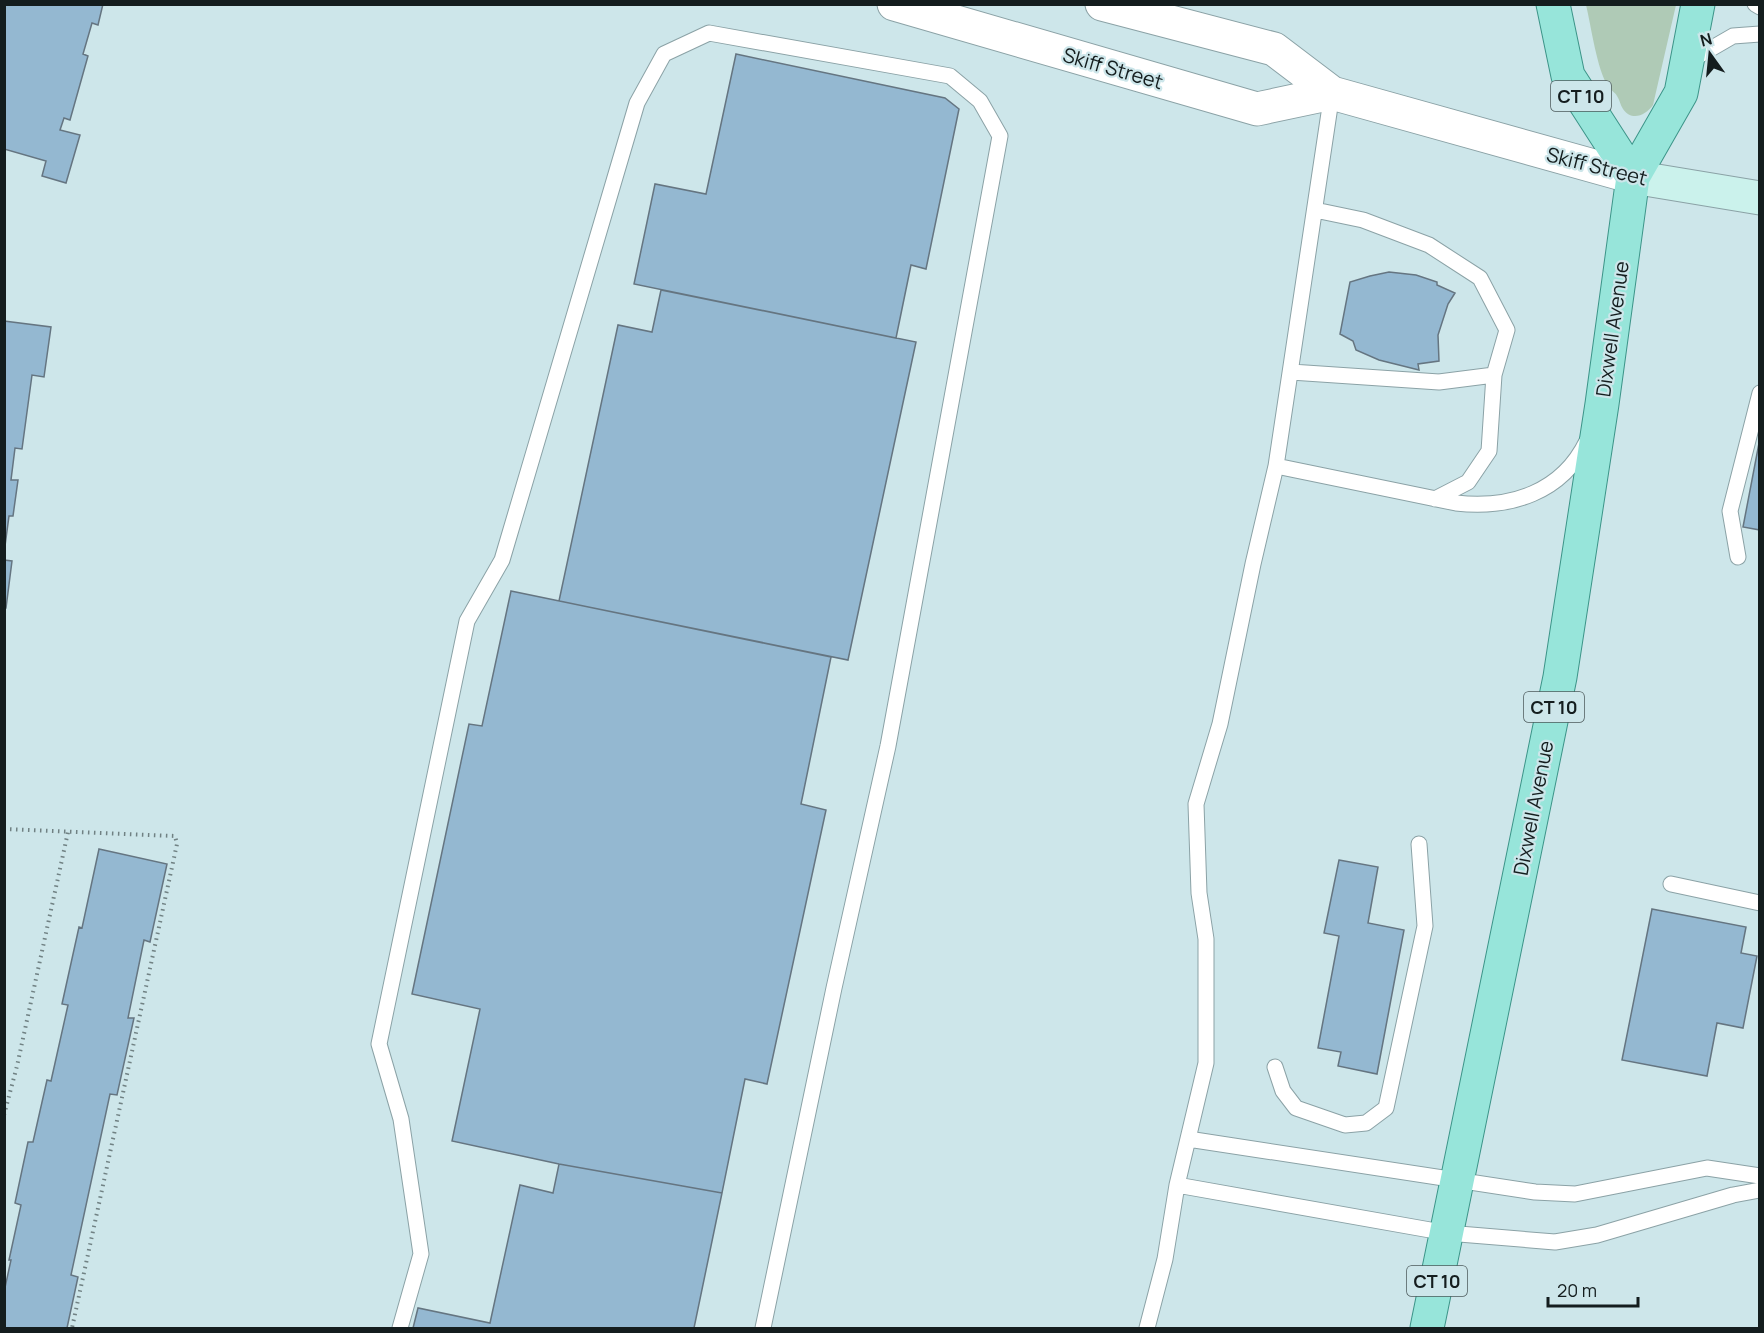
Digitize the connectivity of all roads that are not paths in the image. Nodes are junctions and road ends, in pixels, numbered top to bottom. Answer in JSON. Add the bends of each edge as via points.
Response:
{"nodes":[{"id":1,"x":894,"y":4,"type":"edge"},
{"id":2,"x":1102,"y":4,"type":"edge"},
{"id":3,"x":1553,"y":4,"type":"edge"},
{"id":4,"x":1698,"y":4,"type":"edge"},
{"id":5,"x":1755,"y":4,"type":"edge"},
{"id":6,"x":1760,"y":8,"type":"edge"},
{"id":7,"x":1760,"y":34,"type":"edge"},
{"id":8,"x":1688,"y":62,"type":"junction"},
{"id":9,"x":1332,"y":93,"type":"junction"},
{"id":10,"x":1633,"y":177,"type":"junction"},
{"id":11,"x":1760,"y":198,"type":"edge"},
{"id":12,"x":1315,"y":210,"type":"junction"},
{"id":13,"x":1291,"y":372,"type":"junction"},
{"id":14,"x":1494,"y":375,"type":"junction"},
{"id":15,"x":1760,"y":393,"type":"edge"},
{"id":16,"x":1602,"y":404,"type":"junction"},
{"id":17,"x":1276,"y":466,"type":"junction"},
{"id":18,"x":1435,"y":499,"type":"junction"},
{"id":19,"x":1738,"y":557,"type":"dead end"},
{"id":20,"x":1419,"y":844,"type":"dead end"},
{"id":21,"x":1671,"y":884,"type":"dead end"},
{"id":22,"x":1760,"y":903,"type":"edge"},
{"id":23,"x":1275,"y":1066,"type":"dead end"},
{"id":24,"x":1188,"y":1139,"type":"junction"},
{"id":25,"x":1760,"y":1176,"type":"edge"},
{"id":26,"x":1458,"y":1181,"type":"junction"},
{"id":27,"x":1177,"y":1185,"type":"junction"},
{"id":28,"x":1760,"y":1190,"type":"edge"},
{"id":29,"x":1447,"y":1233,"type":"junction"},
{"id":30,"x":400,"y":1329,"type":"edge"},
{"id":31,"x":764,"y":1329,"type":"edge"},
{"id":32,"x":1147,"y":1329,"type":"edge"},
{"id":33,"x":1427,"y":1329,"type":"edge"}],
"edges":[{"from":1,"to":9,"type":"street","name":"Skiff Street","via":[[1257,109]]},
{"from":2,"to":9,"type":"street","name":"Skiff Street","via":[[1274,49]]},
{"from":3,"to":10,"type":"main road","number":"CT 10","via":[[1568,76]]},
{"from":4,"to":8,"type":"main road","name":"Dixwell Avenue","number":"CT 10"},
{"from":5,"to":6,"type":"lane"},
{"from":7,"to":8,"type":"lane","via":[[1733,36]]},
{"from":8,"to":10,"type":"main road","name":"Dixwell Avenue","number":"CT 10","via":[[1681,93]]},
{"from":9,"to":10,"type":"street","name":"Skiff Street"},
{"from":9,"to":12,"type":"lane"},
{"from":10,"to":11,"type":"main road","name":"Skiff Street"},
{"from":10,"to":16,"type":"main road","name":"Dixwell Avenue","number":"CT 10"},
{"from":12,"to":13,"type":"lane"},
{"from":12,"to":14,"type":"lane","via":[[1364,220],[1429,245],[1480,278],[1507,330]]},
{"from":13,"to":14,"type":"lane","via":[[1439,382]]},
{"from":13,"to":17,"type":"lane"},
{"from":14,"to":18,"type":"lane","via":[[1488,451],[1468,482]]},
{"from":15,"to":19,"type":"lane","via":[[1730,511]]},
{"from":16,"to":18,"type":"lane","via":[[1576,460],[1545,489],[1499,503],[1474,505]]},
{"from":16,"to":26,"type":"main road","name":"Dixwell Avenue","number":"CT 10","via":[[1560,677]]},
{"from":17,"to":18,"type":"lane"},
{"from":17,"to":24,"type":"lane","via":[[1220,724],[1196,804],[1198,893],[1206,939],[1206,1063]]},
{"from":20,"to":23,"type":"lane","via":[[1425,926],[1386,1108],[1366,1123],[1345,1125],[1296,1108],[1283,1091]]},
{"from":21,"to":22,"type":"lane"},
{"from":24,"to":26,"type":"lane"},
{"from":24,"to":27,"type":"lane"},
{"from":25,"to":26,"type":"lane","via":[[1707,1168],[1575,1194]]},
{"from":26,"to":29,"type":"main road","name":"Dixwell Avenue","number":"CT 10"},
{"from":27,"to":29,"type":"lane"},
{"from":27,"to":32,"type":"lane","via":[[1165,1259]]},
{"from":28,"to":29,"type":"lane","via":[[1597,1235],[1555,1242]]},
{"from":29,"to":33,"type":"main road","name":"Dixwell Avenue","number":"CT 10"},
{"from":30,"to":31,"type":"lane","via":[[421,1254],[401,1119],[378,1044],[467,621],[502,560],[637,103],[664,54],[709,33],[950,76],[980,101],[1000,136],[888,746]]}]}
